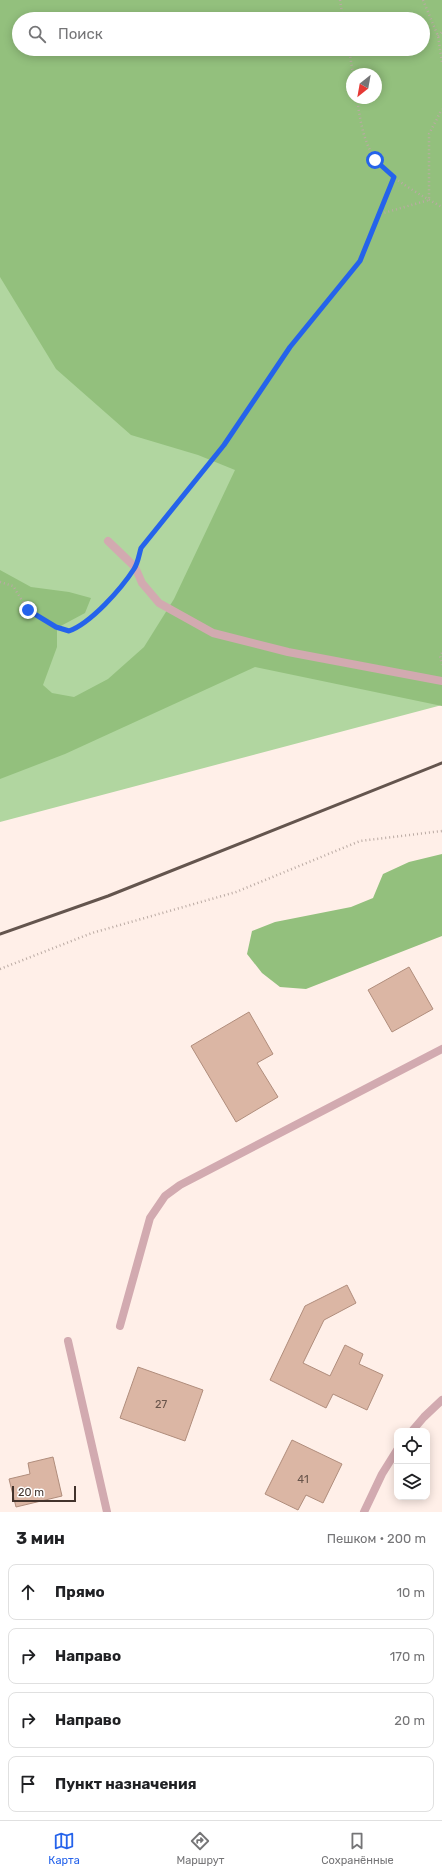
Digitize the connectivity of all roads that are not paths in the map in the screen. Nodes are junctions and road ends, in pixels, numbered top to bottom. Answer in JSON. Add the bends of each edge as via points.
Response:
{"nodes":[{"id":1,"x":108,"y":541,"type":"dead end"},
{"id":2,"x":442,"y":681,"type":"edge"},
{"id":3,"x":442,"y":1049,"type":"edge"},
{"id":4,"x":120,"y":1326,"type":"dead end"},
{"id":5,"x":68,"y":1341,"type":"dead end"},
{"id":6,"x":442,"y":1400,"type":"edge"},
{"id":7,"x":415,"y":1428,"type":"edge"},
{"id":8,"x":394,"y":1455,"type":"edge"},
{"id":9,"x":107,"y":1512,"type":"edge"},
{"id":10,"x":364,"y":1512,"type":"edge"}],
"edges":[{"from":1,"to":2,"type":"lane","via":[[135,567],[142,583],[159,603],[213,633],[288,652]]},
{"from":3,"to":4,"type":"lane","via":[[180,1185],[165,1196],[150,1218]]},
{"from":5,"to":9,"type":"lane"},
{"from":6,"to":7,"type":"lane"},
{"from":8,"to":10,"type":"lane"}]}
